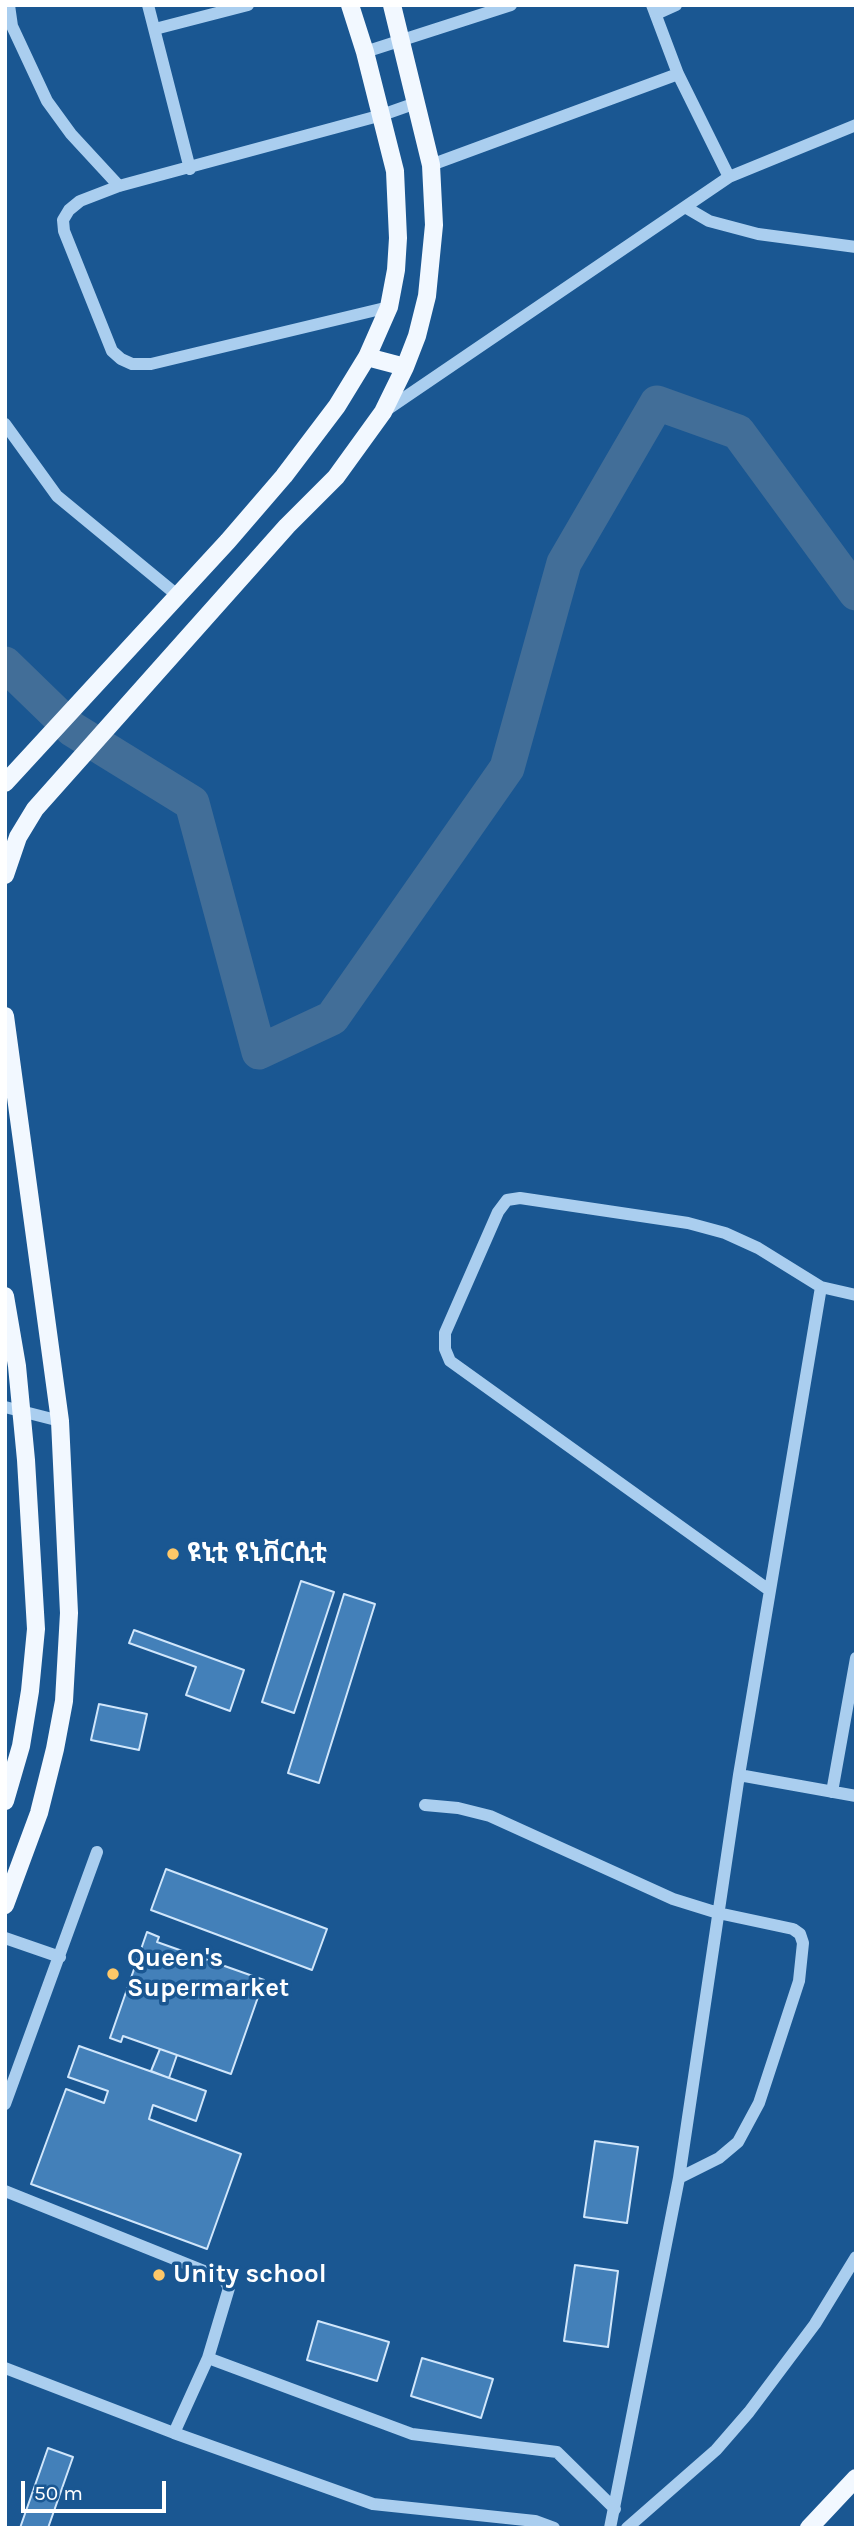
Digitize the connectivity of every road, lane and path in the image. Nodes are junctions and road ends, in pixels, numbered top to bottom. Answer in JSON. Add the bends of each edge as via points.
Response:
{"nodes":[{"id":1,"x":9,"y":5,"type":"edge"},
{"id":2,"x":148,"y":5,"type":"edge"},
{"id":3,"x":248,"y":5,"type":"edge"},
{"id":4,"x":350,"y":5,"type":"edge"},
{"id":5,"x":392,"y":5,"type":"edge"},
{"id":6,"x":511,"y":5,"type":"edge"},
{"id":7,"x":676,"y":5,"type":"edge"},
{"id":8,"x":654,"y":10,"type":"edge"},
{"id":9,"x":9,"y":27,"type":"edge"},
{"id":10,"x":155,"y":29,"type":"junction"},
{"id":11,"x":401,"y":40,"type":"junction"},
{"id":12,"x":365,"y":52,"type":"junction"},
{"id":13,"x":678,"y":74,"type":"junction"},
{"id":14,"x":416,"y":103,"type":"junction"},
{"id":15,"x":382,"y":115,"type":"junction"},
{"id":16,"x":856,"y":125,"type":"edge"},
{"id":17,"x":431,"y":165,"type":"junction"},
{"id":18,"x":190,"y":169,"type":"junction"},
{"id":19,"x":729,"y":177,"type":"junction"},
{"id":20,"x":118,"y":186,"type":"junction"},
{"id":21,"x":685,"y":207,"type":"junction"},
{"id":22,"x":856,"y":247,"type":"edge"},
{"id":23,"x":389,"y":307,"type":"junction"},
{"id":24,"x":367,"y":357,"type":"junction"},
{"id":25,"x":405,"y":367,"type":"junction"},
{"id":26,"x":383,"y":412,"type":"junction"},
{"id":27,"x":5,"y":424,"type":"edge"},
{"id":28,"x":177,"y":595,"type":"junction"},
{"id":29,"x":7,"y":779,"type":"edge"},
{"id":30,"x":5,"y":875,"type":"edge"},
{"id":31,"x":5,"y":1016,"type":"edge"},
{"id":32,"x":821,"y":1287,"type":"junction"},
{"id":33,"x":856,"y":1295,"type":"edge"},
{"id":34,"x":5,"y":1296,"type":"edge"},
{"id":35,"x":13,"y":1408,"type":"edge"},
{"id":36,"x":60,"y":1421,"type":"junction"},
{"id":37,"x":769,"y":1590,"type":"junction"},
{"id":38,"x":856,"y":1658,"type":"edge"},
{"id":39,"x":739,"y":1775,"type":"junction"},
{"id":40,"x":832,"y":1791,"type":"junction"},
{"id":41,"x":856,"y":1797,"type":"edge"},
{"id":42,"x":5,"y":1801,"type":"edge"},
{"id":43,"x":425,"y":1805,"type":"dead end"},
{"id":44,"x":97,"y":1852,"type":"dead end"},
{"id":45,"x":5,"y":1905,"type":"edge"},
{"id":46,"x":718,"y":1913,"type":"junction"},
{"id":47,"x":5,"y":1938,"type":"edge"},
{"id":48,"x":60,"y":1957,"type":"junction"},
{"id":49,"x":5,"y":2104,"type":"edge"},
{"id":50,"x":679,"y":2178,"type":"junction"},
{"id":51,"x":5,"y":2191,"type":"edge"},
{"id":52,"x":856,"y":2257,"type":"edge"},
{"id":53,"x":208,"y":2358,"type":"junction"},
{"id":54,"x":5,"y":2368,"type":"edge"},
{"id":55,"x":174,"y":2433,"type":"junction"},
{"id":56,"x":856,"y":2478,"type":"edge"},
{"id":57,"x":615,"y":2509,"type":"junction"},
{"id":58,"x":554,"y":2528,"type":"edge"},
{"id":59,"x":610,"y":2528,"type":"edge"},
{"id":60,"x":627,"y":2528,"type":"edge"},
{"id":61,"x":809,"y":2528,"type":"edge"}],
"edges":[{"from":1,"to":9,"type":"street"},
{"from":2,"to":10,"type":"street"},
{"from":3,"to":10,"type":"street"},
{"from":4,"to":12,"type":"main road"},
{"from":5,"to":11,"type":"main road"},
{"from":6,"to":11,"type":"street"},
{"from":7,"to":8,"type":"street"},
{"from":8,"to":13,"type":"street"},
{"from":9,"to":20,"type":"street","via":[[47,101]]},
{"from":10,"to":18,"type":"street"},
{"from":11,"to":12,"type":"street"},
{"from":11,"to":14,"type":"main road"},
{"from":12,"to":15,"type":"main road"},
{"from":13,"to":17,"type":"street"},
{"from":13,"to":19,"type":"street"},
{"from":14,"to":15,"type":"street"},
{"from":14,"to":17,"type":"main road"},
{"from":15,"to":18,"type":"street"},
{"from":15,"to":23,"type":"main road","via":[[396,172],[398,225]]},
{"from":16,"to":19,"type":"street"},
{"from":17,"to":25,"type":"main road","via":[[432,257]]},
{"from":18,"to":20,"type":"street"},
{"from":19,"to":21,"type":"street"},
{"from":20,"to":23,"type":"street","via":[[80,201],[63,220],[113,351],[132,364],[151,365]]},
{"from":21,"to":22,"type":"street","via":[[709,221],[758,234]]},
{"from":21,"to":26,"type":"street"},
{"from":23,"to":24,"type":"main road"},
{"from":24,"to":25,"type":"main road"},
{"from":24,"to":28,"type":"main road","via":[[284,476]]},
{"from":25,"to":26,"type":"main road"},
{"from":26,"to":30,"type":"main road","via":[[336,477],[35,809],[18,837]]},
{"from":27,"to":28,"type":"street","via":[[57,496]]},
{"from":28,"to":29,"type":"main road"},
{"from":31,"to":36,"type":"main road"},
{"from":32,"to":33,"type":"street"},
{"from":32,"to":37,"type":"street"},
{"from":32,"to":37,"type":"street","via":[[725,1233],[688,1223],[520,1198],[507,1200],[498,1212],[445,1333],[450,1361]]},
{"from":34,"to":35,"type":"main road"},
{"from":35,"to":36,"type":"street"},
{"from":35,"to":42,"type":"main road","via":[[32,1535],[36,1629],[21,1746]]},
{"from":36,"to":45,"type":"main road","via":[[69,1613],[64,1701],[39,1813]]},
{"from":37,"to":39,"type":"street"},
{"from":38,"to":40,"type":"street"},
{"from":39,"to":40,"type":"street"},
{"from":39,"to":46,"type":"street"},
{"from":40,"to":41,"type":"street"},
{"from":43,"to":46,"type":"street","via":[[490,1816],[673,1899]]},
{"from":44,"to":48,"type":"street"},
{"from":46,"to":50,"type":"street"},
{"from":46,"to":50,"type":"street","via":[[800,1934],[800,1981],[759,2103],[738,2142],[719,2158]]},
{"from":47,"to":48,"type":"street"},
{"from":48,"to":49,"type":"street"},
{"from":50,"to":57,"type":"street"},
{"from":51,"to":53,"type":"street","via":[[224,2278],[229,2288]]},
{"from":52,"to":60,"type":"street","via":[[815,2325],[749,2412],[716,2450]]},
{"from":53,"to":55,"type":"street"},
{"from":53,"to":57,"type":"street","via":[[412,2434],[557,2452]]},
{"from":54,"to":55,"type":"street"},
{"from":55,"to":58,"type":"street","via":[[373,2504],[535,2521]]},
{"from":56,"to":61,"type":"main road"},
{"from":57,"to":59,"type":"street"}]}
